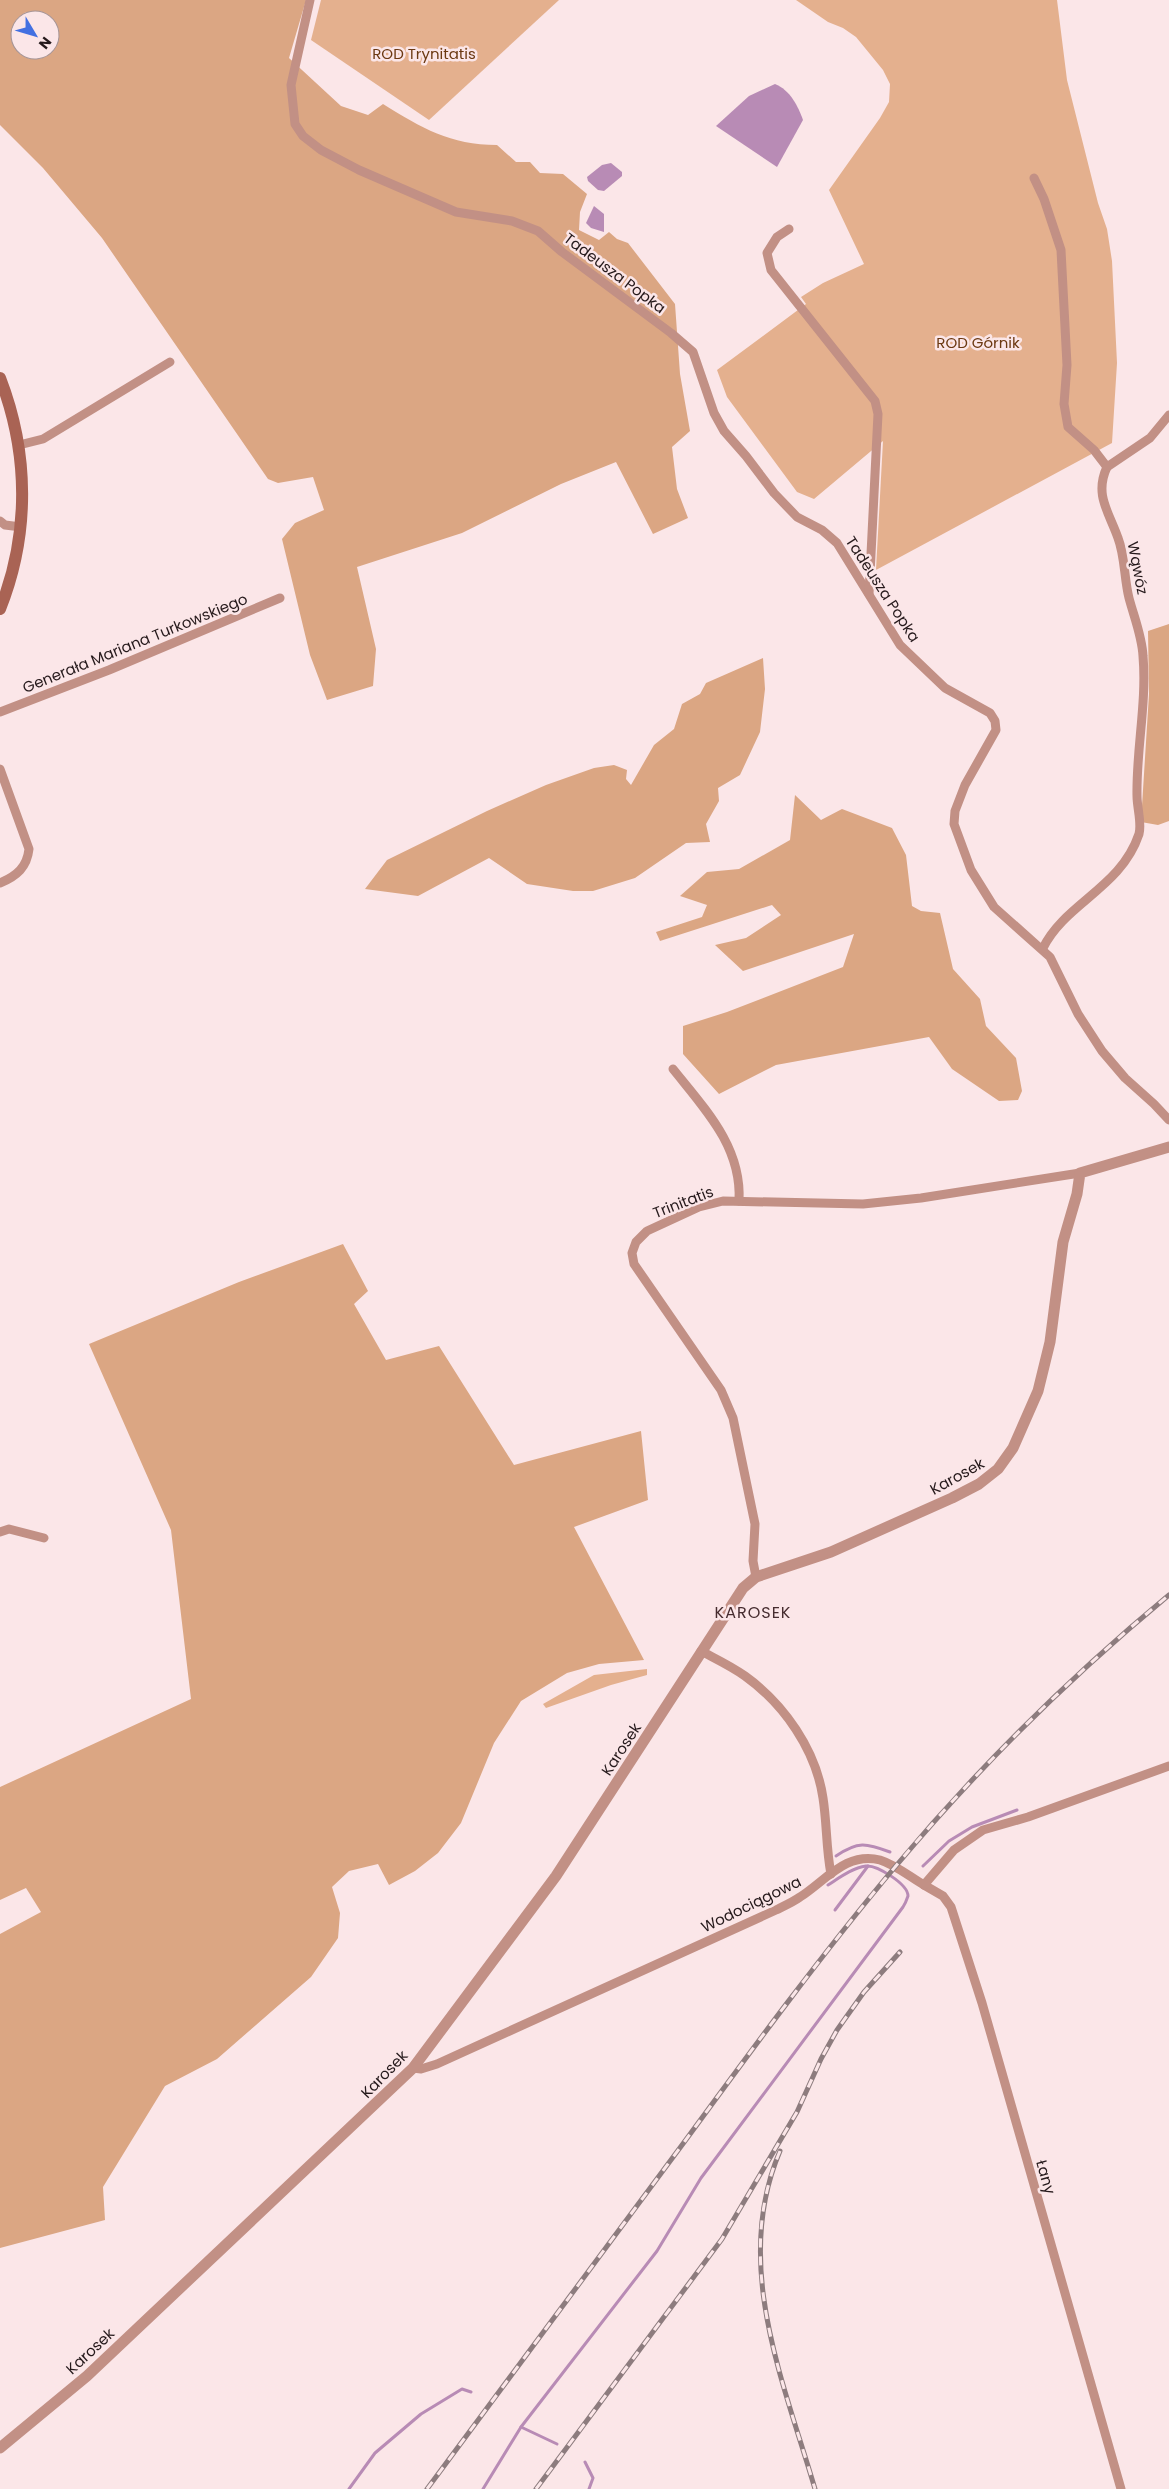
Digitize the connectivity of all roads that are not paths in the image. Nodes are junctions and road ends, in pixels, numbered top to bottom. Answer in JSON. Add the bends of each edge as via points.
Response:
{"nodes":[{"id":1,"x":310,"y":0,"type":"edge"},
{"id":2,"x":1034,"y":178,"type":"dead end"},
{"id":3,"x":789,"y":229,"type":"dead end"},
{"id":4,"x":170,"y":362,"type":"dead end"},
{"id":5,"x":0,"y":378,"type":"edge"},
{"id":6,"x":1169,"y":415,"type":"edge"},
{"id":7,"x":19,"y":446,"type":"junction"},
{"id":8,"x":1107,"y":466,"type":"junction"},
{"id":9,"x":0,"y":521,"type":"edge"},
{"id":10,"x":21,"y":527,"type":"junction"},
{"id":11,"x":868,"y":595,"type":"junction"},
{"id":12,"x":280,"y":598,"type":"dead end"},
{"id":13,"x":0,"y":609,"type":"edge"},
{"id":14,"x":0,"y":712,"type":"edge"},
{"id":15,"x":0,"y":769,"type":"edge"},
{"id":16,"x":0,"y":883,"type":"edge"},
{"id":17,"x":1042,"y":948,"type":"junction"},
{"id":18,"x":673,"y":1069,"type":"dead end"},
{"id":19,"x":1169,"y":1120,"type":"edge"},
{"id":20,"x":1169,"y":1147,"type":"edge"},
{"id":21,"x":1080,"y":1173,"type":"junction"},
{"id":22,"x":740,"y":1201,"type":"junction"},
{"id":23,"x":0,"y":1532,"type":"edge"},
{"id":24,"x":44,"y":1538,"type":"dead end"},
{"id":25,"x":756,"y":1577,"type":"junction"},
{"id":26,"x":701,"y":1651,"type":"junction"},
{"id":27,"x":1169,"y":1766,"type":"edge"},
{"id":28,"x":831,"y":1874,"type":"junction"},
{"id":29,"x":924,"y":1885,"type":"junction"},
{"id":30,"x":412,"y":2068,"type":"junction"},
{"id":31,"x":2,"y":2449,"type":"edge"},
{"id":32,"x":1121,"y":2489,"type":"edge"}],
"edges":[{"from":1,"to":11,"type":"street","name":"Tadeusza Popka","via":[[291,85],[295,124],[303,136],[321,150],[359,170],[456,212],[512,221],[538,231],[671,333],[693,352],[714,414],[724,431],[797,516],[837,543]]},
{"from":2,"to":8,"type":"street","via":[[1061,250],[1067,365],[1064,404],[1068,427]]},
{"from":3,"to":11,"type":"street","via":[[777,237],[767,253],[771,270],[875,401],[878,414]]},
{"from":4,"to":7,"type":"street","via":[[42,439]]},
{"from":5,"to":7,"type":"main road"},
{"from":6,"to":8,"type":"street","via":[[1150,438]]},
{"from":7,"to":10,"type":"main road","via":[[23,498]]},
{"from":8,"to":17,"type":"street","name":"Wąwóz","via":[[1102,477],[1103,505],[1119,539],[1143,656],[1137,797],[1140,832],[1110,880],[1052,930]]},
{"from":9,"to":10,"type":"street"},
{"from":10,"to":13,"type":"main road","via":[[18,554]]},
{"from":11,"to":17,"type":"street","name":"Tadeusza Popka","via":[[900,645],[914,659],[945,688],[990,713],[995,721],[996,730],[965,785],[954,824],[971,870],[994,907]]},
{"from":12,"to":14,"type":"street","name":"Generała Mariana Turkowskiego"},
{"from":15,"to":16,"type":"street","via":[[29,848],[23,868]]},
{"from":17,"to":19,"type":"street","name":"Tadeusza Popka","via":[[1050,956],[1078,1014],[1102,1051]]},
{"from":18,"to":22,"type":"street","via":[[723,1134],[736,1166]]},
{"from":20,"to":21,"type":"street"},
{"from":21,"to":22,"type":"street","name":"Trinitatis","via":[[863,1204]]},
{"from":21,"to":25,"type":"street","name":"Karosek","via":[[1063,1242],[1050,1342],[1038,1391],[1013,1448],[998,1469],[979,1484],[952,1498],[856,1541]]},
{"from":22,"to":25,"type":"street","name":"Trinitatis","via":[[723,1201],[667,1220],[646,1231],[636,1242],[632,1253],[634,1264],[721,1390],[733,1418],[755,1524]]},
{"from":23,"to":24,"type":"street","via":[[9,1529]]},
{"from":25,"to":26,"type":"street","name":"Karosek","via":[[743,1588]]},
{"from":26,"to":28,"type":"street","via":[[744,1675],[760,1689],[806,1744],[824,1799]]},
{"from":26,"to":30,"type":"street","name":"Karosek","via":[[556,1876]]},
{"from":27,"to":29,"type":"street","via":[[983,1830],[954,1850]]},
{"from":28,"to":29,"type":"street","name":"Wodociągowa","via":[[851,1861],[870,1859],[889,1864]]},
{"from":28,"to":30,"type":"street","name":"Wodociągowa","via":[[799,1898],[776,1910],[437,2064],[422,2069]]},
{"from":29,"to":32,"type":"street","name":"Łany","via":[[943,1896],[951,1907],[982,2003]]},
{"from":30,"to":31,"type":"street","name":"Karosek","via":[[86,2376]]}]}
